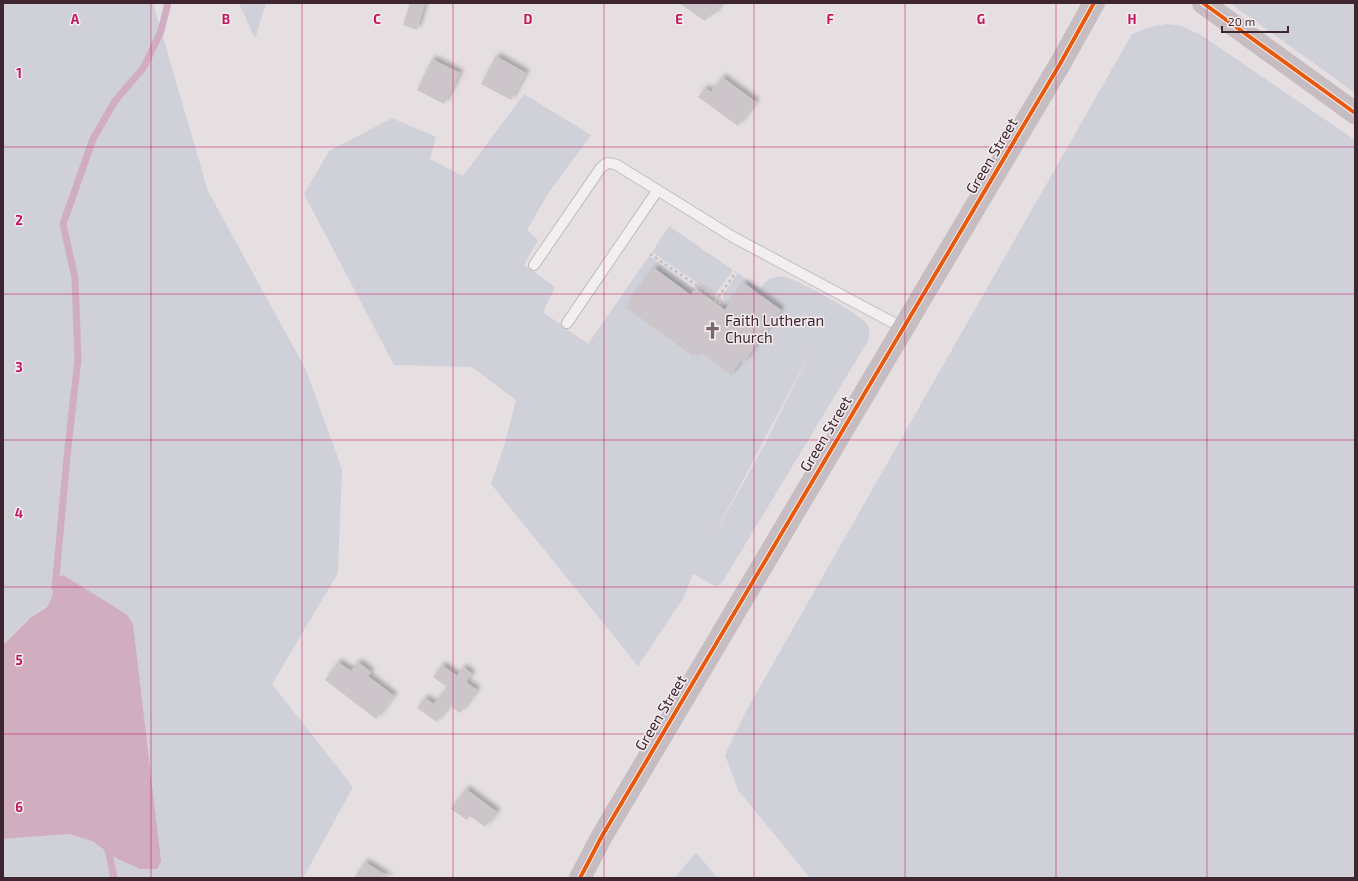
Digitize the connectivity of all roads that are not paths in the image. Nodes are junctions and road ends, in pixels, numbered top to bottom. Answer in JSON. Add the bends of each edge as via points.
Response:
{"nodes":[{"id":1,"x":1094,"y":3,"type":"edge"},
{"id":2,"x":1203,"y":3,"type":"edge"},
{"id":3,"x":1355,"y":112,"type":"edge"},
{"id":4,"x":658,"y":191,"type":"junction"},
{"id":5,"x":534,"y":265,"type":"dead end"},
{"id":6,"x":567,"y":323,"type":"dead end"},
{"id":7,"x":903,"y":328,"type":"junction"},
{"id":8,"x":580,"y":878,"type":"edge"}],
"edges":[{"from":1,"to":7,"type":"street","name":"Green Street"},
{"from":2,"to":3,"type":"street"},
{"from":4,"to":5,"type":"lane","via":[[617,165],[604,163]]},
{"from":4,"to":6,"type":"lane"},
{"from":4,"to":7,"type":"lane","via":[[739,240]]},
{"from":7,"to":8,"type":"street","name":"Green Street","via":[[602,836]]}]}
